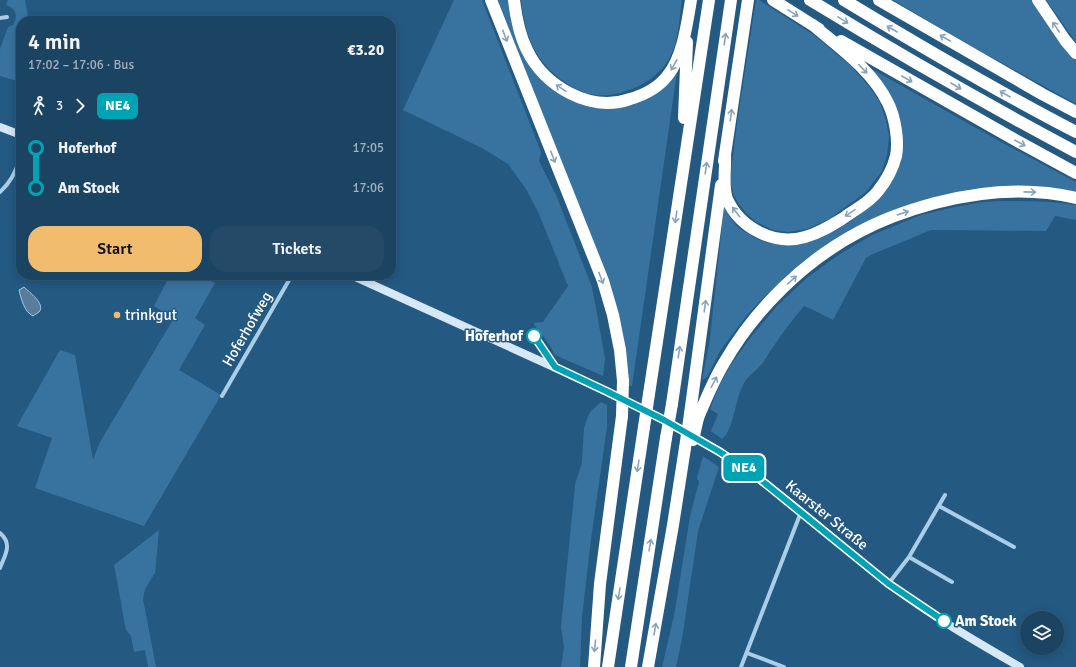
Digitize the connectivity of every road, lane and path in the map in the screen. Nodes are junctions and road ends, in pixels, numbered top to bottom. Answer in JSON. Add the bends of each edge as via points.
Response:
{"nodes":[{"id":1,"x":491,"y":0,"type":"edge"},
{"id":2,"x":514,"y":0,"type":"edge"},
{"id":3,"x":691,"y":0,"type":"edge"},
{"id":4,"x":731,"y":0,"type":"edge"},
{"id":5,"x":748,"y":0,"type":"edge"},
{"id":6,"x":773,"y":0,"type":"edge"},
{"id":7,"x":810,"y":0,"type":"edge"},
{"id":8,"x":844,"y":0,"type":"edge"},
{"id":9,"x":879,"y":0,"type":"edge"},
{"id":10,"x":1038,"y":0,"type":"edge"},
{"id":11,"x":709,"y":2,"type":"edge"},
{"id":12,"x":688,"y":15,"type":"junction"},
{"id":13,"x":7,"y":17,"type":"dead end"},
{"id":14,"x":0,"y":18,"type":"edge"},
{"id":15,"x":813,"y":25,"type":"junction"},
{"id":16,"x":1076,"y":53,"type":"edge"},
{"id":17,"x":1076,"y":112,"type":"edge"},
{"id":18,"x":0,"y":128,"type":"edge"},
{"id":19,"x":1076,"y":132,"type":"edge"},
{"id":20,"x":16,"y":133,"type":"edge"},
{"id":21,"x":1076,"y":152,"type":"edge"},
{"id":22,"x":725,"y":154,"type":"junction"},
{"id":23,"x":16,"y":171,"type":"edge"},
{"id":24,"x":1076,"y":173,"type":"edge"},
{"id":25,"x":681,"y":179,"type":"junction"},
{"id":26,"x":0,"y":192,"type":"edge"},
{"id":27,"x":1076,"y":198,"type":"edge"},
{"id":28,"x":289,"y":280,"type":"edge"},
{"id":29,"x":362,"y":280,"type":"edge"},
{"id":30,"x":222,"y":396,"type":"dead end"},
{"id":31,"x":694,"y":416,"type":"junction"},
{"id":32,"x":945,"y":495,"type":"dead end"},
{"id":33,"x":938,"y":506,"type":"junction"},
{"id":34,"x":801,"y":512,"type":"junction"},
{"id":35,"x":0,"y":534,"type":"edge"},
{"id":36,"x":1014,"y":547,"type":"dead end"},
{"id":37,"x":909,"y":557,"type":"junction"},
{"id":38,"x":0,"y":568,"type":"edge"},
{"id":39,"x":952,"y":582,"type":"dead end"},
{"id":40,"x":889,"y":584,"type":"junction"},
{"id":41,"x":747,"y":652,"type":"junction"},
{"id":42,"x":594,"y":667,"type":"edge"},
{"id":43,"x":608,"y":667,"type":"edge"},
{"id":44,"x":631,"y":667,"type":"edge"},
{"id":45,"x":648,"y":667,"type":"edge"},
{"id":46,"x":741,"y":667,"type":"edge"},
{"id":47,"x":784,"y":667,"type":"edge"},
{"id":48,"x":1020,"y":667,"type":"edge"}],
"edges":[{"from":1,"to":42,"type":"highway","one_way":true,"bridge":true,"via":[[602,281],[613,315],[620,350],[623,381],[622,416],[600,584]]},
{"from":12,"to":2,"type":"highway","one_way":true,"via":[[681,48],[668,75],[640,96],[607,103],[573,96],[560,88],[538,67],[520,35]]},
{"from":3,"to":12,"type":"highway"},
{"from":44,"to":4,"type":"highway","one_way":true,"bridge":true},
{"from":22,"to":5,"type":"highway","one_way":true},
{"from":6,"to":15,"type":"highway","one_way":true},
{"from":7,"to":21,"type":"highway","one_way":true,"via":[[891,49]]},
{"from":19,"to":8,"type":"highway","one_way":true},
{"from":17,"to":9,"type":"highway","one_way":true},
{"from":16,"to":10,"type":"highway","one_way":true},
{"from":11,"to":25,"type":"highway"},
{"from":12,"to":25,"type":"highway"},
{"from":13,"to":14,"type":"street"},
{"from":15,"to":22,"type":"highway","one_way":true,"via":[[864,69],[888,103],[897,136],[896,156],[878,192],[866,203],[818,233],[789,240],[773,238],[758,232],[734,211],[724,184]]},
{"from":15,"to":24,"type":"highway","one_way":true},
{"from":18,"to":20,"type":"main road"},
{"from":31,"to":22,"type":"highway","one_way":true},
{"from":23,"to":26,"type":"street","via":[[8,185]]},
{"from":25,"to":43,"type":"highway","one_way":true,"bridge":true},
{"from":31,"to":27,"type":"highway","one_way":true,"via":[[738,340],[760,312],[806,267],[852,236],[917,208],[978,194],[1040,192]]},
{"from":28,"to":30,"type":"street","name":"Hoferhofweg"},
{"from":29,"to":34,"type":"main road","name":"Kaarster Straße","via":[[664,420],[705,443],[761,480]]},
{"from":45,"to":31,"type":"highway","one_way":true,"bridge":true},
{"from":32,"to":33,"type":"street"},
{"from":33,"to":36,"type":"street"},
{"from":33,"to":37,"type":"street"},
{"from":34,"to":40,"type":"main road","name":"Kaarster Straße"},
{"from":34,"to":41,"type":"street"},
{"from":35,"to":38,"type":"street","via":[[8,545]]},
{"from":37,"to":39,"type":"street"},
{"from":37,"to":40,"type":"street"},
{"from":40,"to":48,"type":"main road","name":"Kaarster Straße","via":[[951,626]]},
{"from":41,"to":46,"type":"street"},
{"from":41,"to":47,"type":"street"}]}
